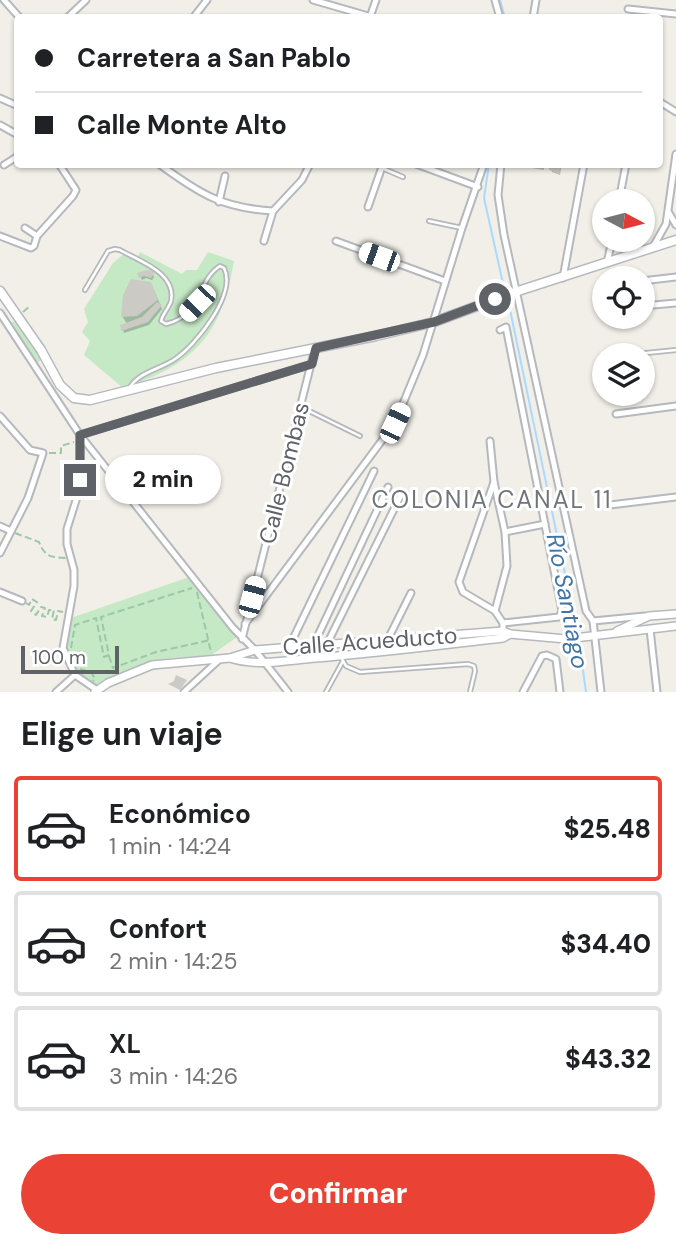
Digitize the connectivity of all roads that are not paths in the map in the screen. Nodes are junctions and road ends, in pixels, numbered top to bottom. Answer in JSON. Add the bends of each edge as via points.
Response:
{"nodes":[{"id":1,"x":4,"y":0,"type":"edge"},
{"id":2,"x":86,"y":0,"type":"edge"},
{"id":3,"x":207,"y":0,"type":"edge"},
{"id":4,"x":313,"y":0,"type":"edge"},
{"id":5,"x":628,"y":9,"type":"dead end"},
{"id":6,"x":16,"y":14,"type":"edge"},
{"id":7,"x":71,"y":14,"type":"edge"},
{"id":8,"x":196,"y":14,"type":"edge"},
{"id":9,"x":362,"y":14,"type":"edge"},
{"id":10,"x":676,"y":14,"type":"edge"},
{"id":11,"x":676,"y":153,"type":"edge"},
{"id":12,"x":14,"y":159,"type":"edge"},
{"id":13,"x":4,"y":165,"type":"dead end"},
{"id":14,"x":62,"y":168,"type":"edge"},
{"id":15,"x":164,"y":168,"type":"edge"},
{"id":16,"x":308,"y":168,"type":"edge"},
{"id":17,"x":381,"y":168,"type":"edge"},
{"id":18,"x":386,"y":168,"type":"edge"},
{"id":19,"x":427,"y":168,"type":"edge"},
{"id":20,"x":483,"y":168,"type":"edge"},
{"id":21,"x":501,"y":168,"type":"edge"},
{"id":22,"x":583,"y":168,"type":"edge"},
{"id":23,"x":625,"y":168,"type":"edge"},
{"id":24,"x":225,"y":176,"type":"dead end"},
{"id":25,"x":403,"y":177,"type":"dead end"},
{"id":26,"x":478,"y":187,"type":"junction"},
{"id":27,"x":621,"y":189,"type":"edge"},
{"id":28,"x":219,"y":202,"type":"junction"},
{"id":29,"x":368,"y":207,"type":"dead end"},
{"id":30,"x":273,"y":211,"type":"junction"},
{"id":31,"x":669,"y":213,"type":"junction"},
{"id":32,"x":429,"y":220,"type":"dead end"},
{"id":33,"x":676,"y":225,"type":"edge"},
{"id":34,"x":25,"y":228,"type":"dead end"},
{"id":35,"x":462,"y":228,"type":"junction"},
{"id":36,"x":0,"y":236,"type":"edge"},
{"id":37,"x":37,"y":236,"type":"junction"},
{"id":38,"x":676,"y":240,"type":"edge"},
{"id":39,"x":264,"y":241,"type":"dead end"},
{"id":40,"x":336,"y":241,"type":"dead end"},
{"id":41,"x":655,"y":243,"type":"edge"},
{"id":42,"x":655,"y":246,"type":"edge"},
{"id":43,"x":609,"y":252,"type":"edge"},
{"id":44,"x":639,"y":252,"type":"edge"},
{"id":45,"x":607,"y":263,"type":"junction"},
{"id":46,"x":676,"y":277,"type":"edge"},
{"id":47,"x":564,"y":278,"type":"junction"},
{"id":48,"x":655,"y":279,"type":"edge"},
{"id":49,"x":445,"y":281,"type":"junction"},
{"id":50,"x":85,"y":290,"type":"dead end"},
{"id":51,"x":0,"y":291,"type":"edge"},
{"id":52,"x":515,"y":292,"type":"junction"},
{"id":53,"x":9,"y":302,"type":"junction"},
{"id":54,"x":676,"y":303,"type":"edge"},
{"id":55,"x":655,"y":305,"type":"edge"},
{"id":56,"x":0,"y":312,"type":"edge"},
{"id":57,"x":434,"y":322,"type":"junction"},
{"id":58,"x":500,"y":330,"type":"dead end"},
{"id":59,"x":316,"y":348,"type":"junction"},
{"id":60,"x":676,"y":350,"type":"edge"},
{"id":61,"x":655,"y":352,"type":"edge"},
{"id":62,"x":312,"y":364,"type":"junction"},
{"id":63,"x":128,"y":391,"type":"junction"},
{"id":64,"x":676,"y":406,"type":"edge"},
{"id":65,"x":301,"y":407,"type":"junction"},
{"id":66,"x":616,"y":414,"type":"dead end"},
{"id":67,"x":0,"y":416,"type":"edge"},
{"id":68,"x":360,"y":436,"type":"dead end"},
{"id":69,"x":79,"y":438,"type":"junction"},
{"id":70,"x":490,"y":441,"type":"dead end"},
{"id":71,"x":374,"y":471,"type":"dead end"},
{"id":72,"x":494,"y":482,"type":"junction"},
{"id":73,"x":388,"y":487,"type":"dead end"},
{"id":74,"x":401,"y":495,"type":"dead end"},
{"id":75,"x":676,"y":497,"type":"edge"},
{"id":76,"x":610,"y":505,"type":"dead end"},
{"id":77,"x":545,"y":524,"type":"junction"},
{"id":78,"x":0,"y":526,"type":"edge"},
{"id":79,"x":11,"y":531,"type":"junction"},
{"id":80,"x":505,"y":532,"type":"junction"},
{"id":81,"x":0,"y":553,"type":"edge"},
{"id":82,"x":0,"y":592,"type":"edge"},
{"id":83,"x":411,"y":593,"type":"dead end"},
{"id":84,"x":22,"y":601,"type":"road end"},
{"id":85,"x":495,"y":611,"type":"junction"},
{"id":86,"x":676,"y":614,"type":"edge"},
{"id":87,"x":649,"y":616,"type":"junction"},
{"id":88,"x":593,"y":621,"type":"junction"},
{"id":89,"x":245,"y":624,"type":"junction"},
{"id":90,"x":676,"y":626,"type":"edge"},
{"id":91,"x":650,"y":629,"type":"junction"},
{"id":92,"x":505,"y":631,"type":"junction"},
{"id":93,"x":608,"y":636,"type":"junction"},
{"id":94,"x":592,"y":638,"type":"junction"},
{"id":95,"x":242,"y":639,"type":"junction"},
{"id":96,"x":388,"y":639,"type":"junction"},
{"id":97,"x":327,"y":644,"type":"junction"},
{"id":98,"x":313,"y":646,"type":"junction"},
{"id":99,"x":289,"y":648,"type":"junction"},
{"id":100,"x":255,"y":650,"type":"junction"},
{"id":101,"x":386,"y":651,"type":"junction"},
{"id":102,"x":230,"y":658,"type":"junction"},
{"id":103,"x":342,"y":658,"type":"junction"},
{"id":104,"x":220,"y":659,"type":"junction"},
{"id":105,"x":265,"y":662,"type":"junction"},
{"id":106,"x":75,"y":676,"type":"junction"},
{"id":107,"x":94,"y":688,"type":"edge"},
{"id":108,"x":56,"y":691,"type":"edge"},
{"id":109,"x":184,"y":691,"type":"edge"},
{"id":110,"x":288,"y":691,"type":"edge"},
{"id":111,"x":326,"y":691,"type":"edge"},
{"id":112,"x":470,"y":691,"type":"edge"},
{"id":113,"x":524,"y":691,"type":"edge"},
{"id":114,"x":560,"y":691,"type":"edge"},
{"id":115,"x":601,"y":691,"type":"edge"},
{"id":116,"x":657,"y":691,"type":"edge"}],
"edges":[{"from":1,"to":6,"type":"street"},
{"from":2,"to":7,"type":"street"},
{"from":3,"to":8,"type":"street"},
{"from":4,"to":9,"type":"street"},
{"from":5,"to":10,"type":"street"},
{"from":11,"to":31,"type":"street"},
{"from":12,"to":13,"type":"street"},
{"from":14,"to":37,"type":"street","via":[[76,190]]},
{"from":15,"to":28,"type":"street"},
{"from":16,"to":30,"type":"street"},
{"from":17,"to":29,"type":"street"},
{"from":18,"to":25,"type":"lane"},
{"from":19,"to":26,"type":"street"},
{"from":20,"to":26,"type":"street"},
{"from":21,"to":52,"type":"street","via":[[498,195]]},
{"from":22,"to":47,"type":"street"},
{"from":23,"to":27,"type":"street"},
{"from":24,"to":28,"type":"street"},
{"from":26,"to":35,"type":"street"},
{"from":28,"to":30,"type":"street"},
{"from":30,"to":39,"type":"street"},
{"from":31,"to":33,"type":"street"},
{"from":31,"to":41,"type":"street"},
{"from":32,"to":35,"type":"lane"},
{"from":34,"to":37,"type":"street"},
{"from":35,"to":49,"type":"street"},
{"from":36,"to":37,"type":"street","via":[[31,248]]},
{"from":38,"to":42,"type":"main road"},
{"from":40,"to":49,"type":"street"},
{"from":43,"to":45,"type":"street"},
{"from":44,"to":45,"type":"main road"},
{"from":45,"to":47,"type":"main road"},
{"from":46,"to":48,"type":"street"},
{"from":47,"to":52,"type":"main road"},
{"from":49,"to":57,"type":"street"},
{"from":50,"to":63,"type":"lane","via":[[108,251],[120,250],[169,283],[170,304],[161,321],[166,324],[197,303],[211,272],[220,266],[227,273],[222,299],[192,346],[134,379]]},
{"from":51,"to":53,"type":"main road"},
{"from":52,"to":57,"type":"main road"},
{"from":52,"to":88,"type":"street","via":[[586,611]]},
{"from":53,"to":56,"type":"street"},
{"from":53,"to":63,"type":"main road","via":[[60,385],[74,398],[90,400]]},
{"from":54,"to":55,"type":"street"},
{"from":56,"to":69,"type":"street"},
{"from":57,"to":59,"type":"main road"},
{"from":57,"to":89,"type":"street","via":[[395,423]]},
{"from":58,"to":77,"type":"street","via":[[506,327]]},
{"from":59,"to":62,"type":"street","name":"Calle Bombas"},
{"from":59,"to":63,"type":"main road"},
{"from":60,"to":61,"type":"lane"},
{"from":62,"to":65,"type":"street","name":"Calle Bombas"},
{"from":62,"to":69,"type":"street"},
{"from":64,"to":66,"type":"street"},
{"from":65,"to":68,"type":"lane"},
{"from":65,"to":89,"type":"street","name":"Calle Bombas"},
{"from":67,"to":79,"type":"street","via":[[30,450],[43,453]]},
{"from":69,"to":95,"type":"street"},
{"from":69,"to":106,"type":"street","via":[[80,480],[66,544],[74,586],[63,648]]},
{"from":70,"to":72,"type":"street"},
{"from":71,"to":99,"type":"street"},
{"from":72,"to":80,"type":"street"},
{"from":72,"to":85,"type":"street","via":[[459,582],[463,592]]},
{"from":73,"to":98,"type":"street"},
{"from":74,"to":97,"type":"street"},
{"from":75,"to":76,"type":"street"},
{"from":77,"to":80,"type":"street"},
{"from":77,"to":92,"type":"street","via":[[561,615]]},
{"from":78,"to":79,"type":"street"},
{"from":79,"to":81,"type":"street"},
{"from":80,"to":85,"type":"street","via":[[507,566]]},
{"from":82,"to":84,"type":"street"},
{"from":83,"to":96,"type":"street"},
{"from":85,"to":92,"type":"street"},
{"from":86,"to":87,"type":"street","name":"Calle Acueducto"},
{"from":87,"to":88,"type":"street"},
{"from":87,"to":93,"type":"street","name":"Calle Acueducto"},
{"from":88,"to":94,"type":"street"},
{"from":89,"to":95,"type":"street","name":"Calle Bombas"},
{"from":90,"to":91,"type":"street","name":"Calle Acueducto"},
{"from":91,"to":93,"type":"street","name":"Calle Acueducto"},
{"from":91,"to":116,"type":"street"},
{"from":92,"to":94,"type":"street","name":"Calle Acueducto"},
{"from":92,"to":96,"type":"street","name":"Calle Acueducto"},
{"from":92,"to":101,"type":"street","name":"Calle Acueducto"},
{"from":93,"to":94,"type":"street","name":"Calle Acueducto"},
{"from":94,"to":115,"type":"street"},
{"from":95,"to":100,"type":"street"},
{"from":96,"to":97,"type":"street","name":"Calle Acueducto"},
{"from":96,"to":101,"type":"street"},
{"from":97,"to":98,"type":"street","name":"Calle Acueducto"},
{"from":98,"to":99,"type":"street","name":"Calle Acueducto"},
{"from":99,"to":100,"type":"street","name":"Calle Acueducto"},
{"from":100,"to":102,"type":"street","name":"Calle Acueducto"},
{"from":100,"to":105,"type":"street"},
{"from":101,"to":103,"type":"street","name":"Calle Acueducto"},
{"from":102,"to":104,"type":"street","name":"Calle Acueducto"},
{"from":102,"to":105,"type":"street","name":"Calle Acueducto"},
{"from":103,"to":105,"type":"street","name":"Calle Acueducto"},
{"from":103,"to":111,"type":"lane"},
{"from":103,"to":112,"type":"lane","via":[[346,666],[360,672],[468,664],[475,671]]},
{"from":104,"to":107,"type":"street","name":"Calle Acueducto","via":[[152,665]]},
{"from":104,"to":109,"type":"street"},
{"from":105,"to":110,"type":"street"},
{"from":106,"to":107,"type":"street"},
{"from":106,"to":108,"type":"street"},
{"from":113,"to":114,"type":"street","via":[[542,656],[547,655],[556,659]]}]}
